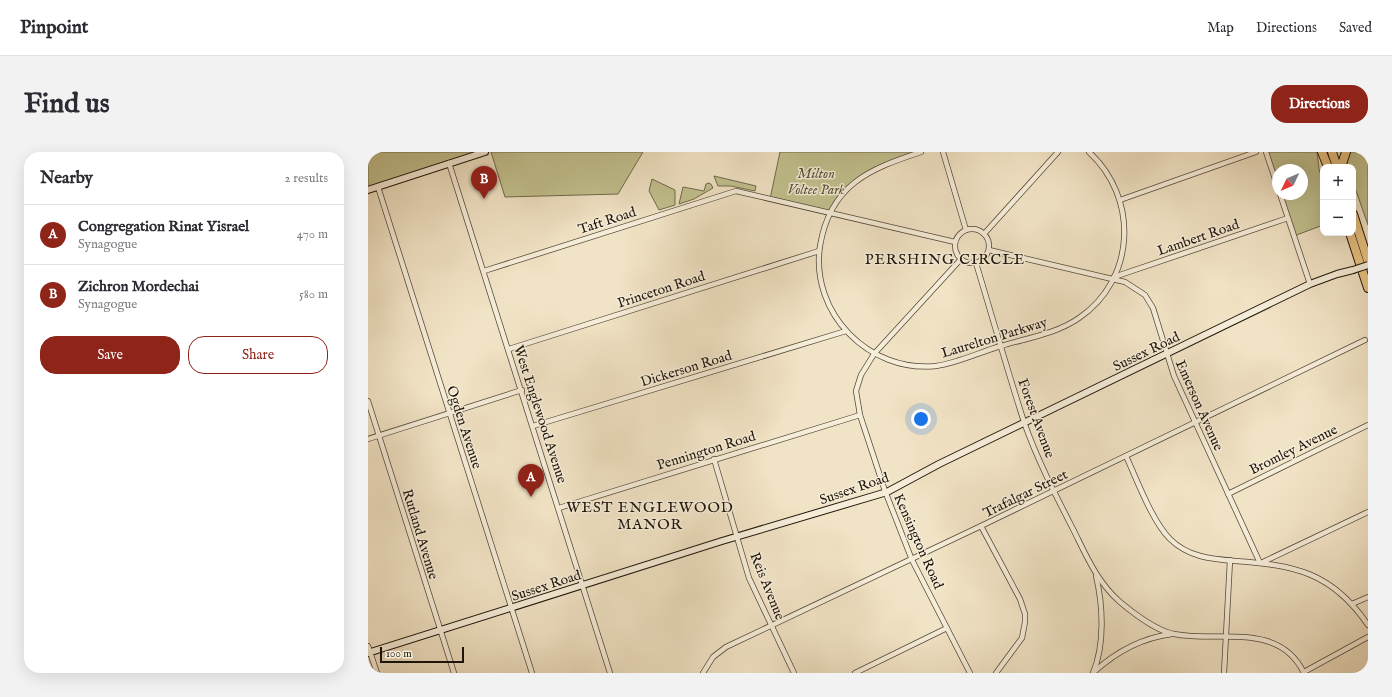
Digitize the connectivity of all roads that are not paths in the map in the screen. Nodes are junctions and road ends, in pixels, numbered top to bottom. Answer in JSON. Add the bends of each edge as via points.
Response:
{"nodes":[{"id":1,"x":485,"y":152,"type":"edge"},
{"id":2,"x":921,"y":152,"type":"edge"},
{"id":3,"x":943,"y":152,"type":"edge"},
{"id":4,"x":1058,"y":152,"type":"edge"},
{"id":5,"x":1089,"y":152,"type":"edge"},
{"id":6,"x":1256,"y":152,"type":"edge"},
{"id":7,"x":1266,"y":152,"type":"edge"},
{"id":8,"x":1322,"y":152,"type":"edge"},
{"id":9,"x":1332,"y":152,"type":"edge"},
{"id":10,"x":1346,"y":152,"type":"edge"},
{"id":11,"x":449,"y":163,"type":"junction"},
{"id":12,"x":1327,"y":164,"type":"edge"},
{"id":13,"x":1336,"y":164,"type":"edge"},
{"id":14,"x":1342,"y":164,"type":"edge"},
{"id":15,"x":1272,"y":170,"type":"edge"},
{"id":16,"x":378,"y":187,"type":"junction"},
{"id":17,"x":368,"y":190,"type":"edge"},
{"id":18,"x":1120,"y":200,"type":"junction"},
{"id":19,"x":1282,"y":200,"type":"edge"},
{"id":20,"x":830,"y":213,"type":"junction"},
{"id":21,"x":1288,"y":218,"type":"junction"},
{"id":22,"x":1356,"y":223,"type":"edge"},
{"id":23,"x":966,"y":230,"type":"junction"},
{"id":24,"x":984,"y":234,"type":"junction"},
{"id":25,"x":1351,"y":236,"type":"edge"},
{"id":26,"x":955,"y":242,"type":"junction"},
{"id":27,"x":989,"y":250,"type":"junction"},
{"id":28,"x":820,"y":251,"type":"junction"},
{"id":29,"x":960,"y":259,"type":"junction"},
{"id":30,"x":1368,"y":261,"type":"edge"},
{"id":31,"x":976,"y":263,"type":"junction"},
{"id":32,"x":1368,"y":266,"type":"edge"},
{"id":33,"x":484,"y":271,"type":"junction"},
{"id":34,"x":1114,"y":278,"type":"junction"},
{"id":35,"x":1310,"y":284,"type":"junction"},
{"id":36,"x":1368,"y":288,"type":"edge"},
{"id":37,"x":846,"y":331,"type":"junction"},
{"id":38,"x":1365,"y":340,"type":"dead end"},
{"id":39,"x":1001,"y":346,"type":"junction"},
{"id":40,"x":509,"y":349,"type":"junction"},
{"id":41,"x":874,"y":354,"type":"junction"},
{"id":42,"x":1166,"y":355,"type":"junction"},
{"id":43,"x":522,"y":390,"type":"junction"},
{"id":44,"x":368,"y":401,"type":"edge"},
{"id":45,"x":449,"y":413,"type":"junction"},
{"id":46,"x":860,"y":415,"type":"junction"},
{"id":47,"x":1025,"y":423,"type":"junction"},
{"id":48,"x":1195,"y":423,"type":"junction"},
{"id":49,"x":1368,"y":425,"type":"edge"},
{"id":50,"x":533,"y":426,"type":"junction"},
{"id":51,"x":379,"y":435,"type":"junction"},
{"id":52,"x":368,"y":439,"type":"edge"},
{"id":53,"x":1126,"y":456,"type":"junction"},
{"id":54,"x":714,"y":459,"type":"junction"},
{"id":55,"x":1054,"y":491,"type":"junction"},
{"id":56,"x":886,"y":492,"type":"junction"},
{"id":57,"x":1228,"y":494,"type":"junction"},
{"id":58,"x":559,"y":508,"type":"junction"},
{"id":59,"x":1368,"y":512,"type":"edge"},
{"id":60,"x":981,"y":526,"type":"junction"},
{"id":61,"x":737,"y":537,"type":"junction"},
{"id":62,"x":912,"y":560,"type":"junction"},
{"id":63,"x":1230,"y":560,"type":"junction"},
{"id":64,"x":1261,"y":563,"type":"junction"},
{"id":65,"x":1095,"y":573,"type":"junction"},
{"id":66,"x":584,"y":585,"type":"junction"},
{"id":67,"x":1368,"y":597,"type":"edge"},
{"id":68,"x":1352,"y":604,"type":"junction"},
{"id":69,"x":511,"y":609,"type":"junction"},
{"id":70,"x":1368,"y":625,"type":"edge"},
{"id":71,"x":772,"y":626,"type":"junction"},
{"id":72,"x":947,"y":628,"type":"junction"},
{"id":73,"x":440,"y":631,"type":"junction"},
{"id":74,"x":1173,"y":634,"type":"junction"},
{"id":75,"x":1226,"y":636,"type":"junction"},
{"id":76,"x":1368,"y":637,"type":"edge"},
{"id":77,"x":368,"y":646,"type":"edge"},
{"id":78,"x":369,"y":653,"type":"edge"},
{"id":79,"x":998,"y":672,"type":"edge"},
{"id":80,"x":1093,"y":672,"type":"edge"},
{"id":81,"x":1304,"y":672,"type":"edge"},
{"id":82,"x":377,"y":673,"type":"edge"},
{"id":83,"x":454,"y":673,"type":"edge"},
{"id":84,"x":532,"y":673,"type":"edge"},
{"id":85,"x":610,"y":673,"type":"edge"},
{"id":86,"x":703,"y":673,"type":"edge"},
{"id":87,"x":794,"y":673,"type":"edge"},
{"id":88,"x":855,"y":673,"type":"edge"},
{"id":89,"x":970,"y":673,"type":"edge"},
{"id":90,"x":1224,"y":673,"type":"edge"}],
"edges":[{"from":1,"to":11,"type":"street"},
{"from":2,"to":20,"type":"street","name":"Laurelton Parkway","via":[[885,163],[864,175],[846,190]]},
{"from":3,"to":23,"type":"street"},
{"from":4,"to":24,"type":"street"},
{"from":5,"to":18,"type":"street","name":"Laurelton Parkway","via":[[1105,169]]},
{"from":6,"to":18,"type":"street"},
{"from":7,"to":15,"type":"street"},
{"from":8,"to":12,"type":"highway"},
{"from":9,"to":13,"type":"highway"},
{"from":10,"to":14,"type":"highway"},
{"from":11,"to":16,"type":"street"},
{"from":11,"to":33,"type":"street","name":"West Englewood Avenue"},
{"from":16,"to":17,"type":"street"},
{"from":16,"to":45,"type":"street","name":"Ogden Avenue"},
{"from":18,"to":34,"type":"street","name":"Laurelton Parkway","via":[[1125,243]]},
{"from":19,"to":21,"type":"street"},
{"from":20,"to":26,"type":"street"},
{"from":20,"to":28,"type":"street","name":"Laurelton Parkway"},
{"from":20,"to":33,"type":"street","name":"Taft Road","via":[[736,191]]},
{"from":21,"to":34,"type":"street","name":"Lambert Road"},
{"from":21,"to":35,"type":"street"},
{"from":22,"to":30,"type":"highway"},
{"from":23,"to":24,"type":"street","via":[[976,230]]},
{"from":23,"to":26,"type":"street"},
{"from":24,"to":27,"type":"street"},
{"from":25,"to":36,"type":"highway"},
{"from":26,"to":29,"type":"street"},
{"from":27,"to":31,"type":"street","via":[[985,258]]},
{"from":27,"to":34,"type":"street","name":"Emerson Avenue"},
{"from":28,"to":37,"type":"street","name":"Laurelton Parkway","via":[[820,273],[826,298]]},
{"from":28,"to":40,"type":"street","name":"Princeton Road"},
{"from":29,"to":31,"type":"street"},
{"from":29,"to":41,"type":"street","name":"Kensington Road"},
{"from":31,"to":39,"type":"street","name":"Forest Avenue"},
{"from":32,"to":35,"type":"street","name":"Sussex Road","bridge":true},
{"from":33,"to":40,"type":"street","name":"West Englewood Avenue"},
{"from":34,"to":39,"type":"street","name":"Laurelton Parkway","via":[[1096,303],[1073,322]]},
{"from":34,"to":42,"type":"street","name":"Emerson Avenue","via":[[1132,285],[1150,302]]},
{"from":35,"to":42,"type":"street","name":"Sussex Road"},
{"from":37,"to":41,"type":"street","name":"Laurelton Parkway"},
{"from":37,"to":50,"type":"street","name":"Dickerson Road"},
{"from":38,"to":48,"type":"street","name":"Trafalgar Street"},
{"from":39,"to":41,"type":"street","name":"Laurelton Parkway","via":[[936,366],[910,366]]},
{"from":39,"to":47,"type":"street","name":"Forest Avenue"},
{"from":40,"to":43,"type":"street","name":"West Englewood Avenue"},
{"from":41,"to":46,"type":"street","name":"Kensington Road","via":[[861,375],[856,391]]},
{"from":42,"to":47,"type":"street","name":"Sussex Road"},
{"from":42,"to":48,"type":"street","name":"Emerson Avenue"},
{"from":43,"to":45,"type":"street"},
{"from":43,"to":50,"type":"street","name":"West Englewood Avenue"},
{"from":44,"to":51,"type":"street","name":"Rutland Avenue"},
{"from":45,"to":51,"type":"street"},
{"from":45,"to":69,"type":"street","name":"Ogden Avenue"},
{"from":46,"to":54,"type":"street","name":"Pennington Road"},
{"from":46,"to":56,"type":"street","name":"Kensington Road"},
{"from":47,"to":55,"type":"street","name":"Forest Avenue"},
{"from":47,"to":56,"type":"street","name":"Sussex Road"},
{"from":48,"to":53,"type":"street","name":"Trafalgar Street"},
{"from":48,"to":57,"type":"street","name":"Emerson Avenue"},
{"from":49,"to":57,"type":"street","name":"Bromley Avenue"},
{"from":50,"to":58,"type":"street","name":"West Englewood Avenue"},
{"from":51,"to":52,"type":"street"},
{"from":51,"to":73,"type":"street","name":"Rutland Avenue"},
{"from":53,"to":55,"type":"street","name":"Trafalgar Street"},
{"from":53,"to":63,"type":"street","via":[[1158,524],[1170,539],[1196,556]]},
{"from":54,"to":58,"type":"street","name":"Pennington Road"},
{"from":54,"to":61,"type":"street","name":"Reis Avenue"},
{"from":55,"to":60,"type":"street","name":"Trafalgar Street"},
{"from":55,"to":65,"type":"street","name":"Forest Avenue"},
{"from":56,"to":61,"type":"street","name":"Sussex Road"},
{"from":56,"to":62,"type":"street","name":"Kensington Road"},
{"from":57,"to":64,"type":"street","name":"Emerson Avenue"},
{"from":58,"to":66,"type":"street","name":"West Englewood Avenue"},
{"from":59,"to":64,"type":"street"},
{"from":60,"to":62,"type":"street","name":"Trafalgar Street"},
{"from":60,"to":79,"type":"street","via":[[1020,599],[1025,614],[1022,638]]},
{"from":61,"to":66,"type":"street","name":"Sussex Road"},
{"from":61,"to":71,"type":"street","name":"Reis Avenue","via":[[749,578]]},
{"from":62,"to":71,"type":"street","name":"Trafalgar Street"},
{"from":62,"to":72,"type":"street","name":"Kensington Road"},
{"from":63,"to":64,"type":"street"},
{"from":63,"to":75,"type":"street"},
{"from":64,"to":68,"type":"street","via":[[1290,567],[1316,577]]},
{"from":65,"to":74,"type":"street","via":[[1108,590],[1129,609]]},
{"from":65,"to":80,"type":"street","via":[[1100,599],[1101,628]]},
{"from":66,"to":69,"type":"street","name":"Sussex Road"},
{"from":66,"to":85,"type":"street","name":"West Englewood Avenue"},
{"from":67,"to":68,"type":"street"},
{"from":68,"to":70,"type":"street"},
{"from":69,"to":73,"type":"street","name":"Sussex Road"},
{"from":69,"to":84,"type":"street","name":"Ogden Avenue"},
{"from":71,"to":86,"type":"street","name":"Trafalgar Street","via":[[719,651]]},
{"from":71,"to":87,"type":"street","name":"Reis Avenue"},
{"from":72,"to":88,"type":"street"},
{"from":72,"to":89,"type":"street","name":"Kensington Road"},
{"from":73,"to":78,"type":"street","name":"Sussex Road"},
{"from":73,"to":83,"type":"street","name":"Rutland Avenue"},
{"from":74,"to":75,"type":"street"},
{"from":74,"to":80,"type":"street","via":[[1148,638],[1131,645]]},
{"from":75,"to":81,"type":"street","via":[[1259,638],[1275,643],[1289,652]]},
{"from":75,"to":90,"type":"street"},
{"from":76,"to":81,"type":"street"},
{"from":77,"to":78,"type":"street"},
{"from":78,"to":82,"type":"street"}]}
